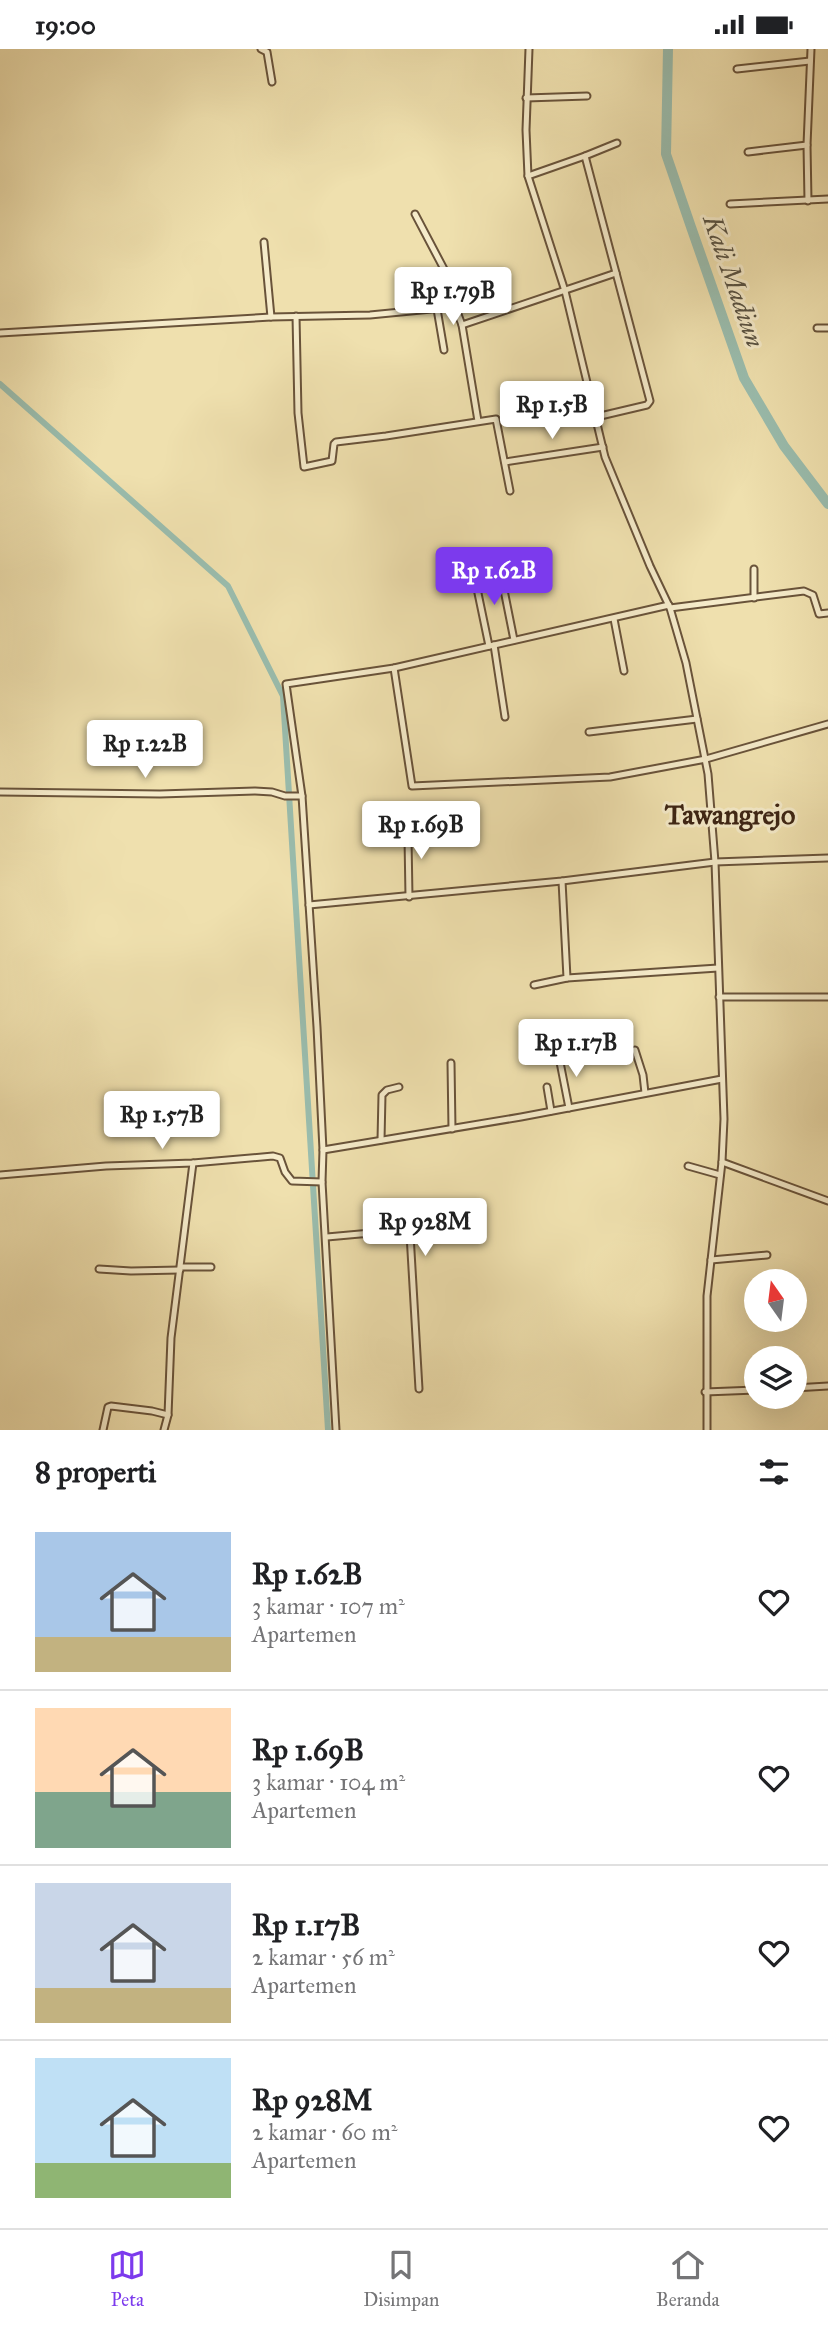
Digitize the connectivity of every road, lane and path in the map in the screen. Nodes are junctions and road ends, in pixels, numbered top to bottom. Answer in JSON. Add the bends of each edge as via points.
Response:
{"nodes":[{"id":1,"x":261,"y":49,"type":"edge"},
{"id":2,"x":528,"y":49,"type":"edge"},
{"id":3,"x":811,"y":49,"type":"edge"},
{"id":4,"x":810,"y":61,"type":"junction"},
{"id":5,"x":737,"y":69,"type":"dead end"},
{"id":6,"x":272,"y":82,"type":"dead end"},
{"id":7,"x":587,"y":96,"type":"dead end"},
{"id":8,"x":526,"y":98,"type":"junction"},
{"id":9,"x":617,"y":143,"type":"dead end"},
{"id":10,"x":807,"y":145,"type":"junction"},
{"id":11,"x":748,"y":152,"type":"dead end"},
{"id":12,"x":585,"y":156,"type":"junction"},
{"id":13,"x":528,"y":176,"type":"junction"},
{"id":14,"x":828,"y":199,"type":"edge"},
{"id":15,"x":808,"y":201,"type":"junction"},
{"id":16,"x":730,"y":204,"type":"dead end"},
{"id":17,"x":415,"y":214,"type":"dead end"},
{"id":18,"x":264,"y":242,"type":"dead end"},
{"id":19,"x":616,"y":273,"type":"junction"},
{"id":20,"x":565,"y":291,"type":"junction"},
{"id":21,"x":437,"y":309,"type":"junction"},
{"id":22,"x":456,"y":309,"type":"junction"},
{"id":23,"x":296,"y":316,"type":"junction"},
{"id":24,"x":271,"y":317,"type":"junction"},
{"id":25,"x":462,"y":325,"type":"junction"},
{"id":26,"x":817,"y":328,"type":"dead end"},
{"id":27,"x":828,"y":328,"type":"edge"},
{"id":28,"x":0,"y":333,"type":"edge"},
{"id":29,"x":444,"y":350,"type":"dead end"},
{"id":30,"x":596,"y":417,"type":"junction"},
{"id":31,"x":478,"y":421,"type":"junction"},
{"id":32,"x":603,"y":447,"type":"junction"},
{"id":33,"x":505,"y":462,"type":"junction"},
{"id":34,"x":510,"y":491,"type":"dead end"},
{"id":35,"x":754,"y":569,"type":"dead end"},
{"id":36,"x":474,"y":574,"type":"dead end"},
{"id":37,"x":501,"y":575,"type":"dead end"},
{"id":38,"x":754,"y":598,"type":"junction"},
{"id":39,"x":670,"y":607,"type":"junction"},
{"id":40,"x":828,"y":613,"type":"edge"},
{"id":41,"x":614,"y":619,"type":"junction"},
{"id":42,"x":514,"y":641,"type":"junction"},
{"id":43,"x":492,"y":646,"type":"junction"},
{"id":44,"x":394,"y":668,"type":"junction"},
{"id":45,"x":624,"y":671,"type":"dead end"},
{"id":46,"x":505,"y":716,"type":"dead end"},
{"id":47,"x":697,"y":719,"type":"junction"},
{"id":48,"x":828,"y":725,"type":"edge"},
{"id":49,"x":589,"y":732,"type":"dead end"},
{"id":50,"x":706,"y":759,"type":"junction"},
{"id":51,"x":0,"y":792,"type":"edge"},
{"id":52,"x":300,"y":796,"type":"junction"},
{"id":53,"x":440,"y":832,"type":"dead end"},
{"id":54,"x":828,"y":858,"type":"edge"},
{"id":55,"x":715,"y":862,"type":"junction"},
{"id":56,"x":562,"y":881,"type":"junction"},
{"id":57,"x":409,"y":897,"type":"junction"},
{"id":58,"x":309,"y":905,"type":"junction"},
{"id":59,"x":718,"y":968,"type":"junction"},
{"id":60,"x":567,"y":978,"type":"junction"},
{"id":61,"x":534,"y":985,"type":"dead end"},
{"id":62,"x":719,"y":997,"type":"junction"},
{"id":63,"x":828,"y":997,"type":"edge"},
{"id":64,"x":578,"y":1046,"type":"dead end"},
{"id":65,"x":635,"y":1050,"type":"dead end"},
{"id":66,"x":451,"y":1063,"type":"dead end"},
{"id":67,"x":722,"y":1079,"type":"junction"},
{"id":68,"x":399,"y":1087,"type":"dead end"},
{"id":69,"x":547,"y":1087,"type":"dead end"},
{"id":70,"x":645,"y":1093,"type":"junction"},
{"id":71,"x":569,"y":1108,"type":"junction"},
{"id":72,"x":551,"y":1111,"type":"junction"},
{"id":73,"x":452,"y":1129,"type":"junction"},
{"id":74,"x":381,"y":1140,"type":"junction"},
{"id":75,"x":323,"y":1150,"type":"junction"},
{"id":76,"x":722,"y":1162,"type":"junction"},
{"id":77,"x":193,"y":1163,"type":"junction"},
{"id":78,"x":688,"y":1166,"type":"dead end"},
{"id":79,"x":0,"y":1175,"type":"edge"},
{"id":80,"x":720,"y":1175,"type":"junction"},
{"id":81,"x":321,"y":1182,"type":"junction"},
{"id":82,"x":828,"y":1201,"type":"edge"},
{"id":83,"x":327,"y":1237,"type":"junction"},
{"id":84,"x":767,"y":1255,"type":"dead end"},
{"id":85,"x":711,"y":1260,"type":"junction"},
{"id":86,"x":211,"y":1267,"type":"dead end"},
{"id":87,"x":180,"y":1268,"type":"junction"},
{"id":88,"x":99,"y":1269,"type":"dead end"},
{"id":89,"x":828,"y":1386,"type":"edge"},
{"id":90,"x":807,"y":1387,"type":"edge"},
{"id":91,"x":419,"y":1389,"type":"dead end"},
{"id":92,"x":744,"y":1390,"type":"edge"},
{"id":93,"x":705,"y":1392,"type":"junction"},
{"id":94,"x":168,"y":1415,"type":"junction"},
{"id":95,"x":103,"y":1430,"type":"edge"},
{"id":96,"x":164,"y":1430,"type":"edge"},
{"id":97,"x":336,"y":1430,"type":"edge"},
{"id":98,"x":707,"y":1430,"type":"edge"}],
"edges":[{"from":1,"to":6,"type":"street","via":[[268,52]]},
{"from":2,"to":8,"type":"street"},
{"from":3,"to":4,"type":"street"},
{"from":4,"to":5,"type":"street"},
{"from":4,"to":10,"type":"street"},
{"from":7,"to":8,"type":"street"},
{"from":8,"to":13,"type":"street"},
{"from":9,"to":12,"type":"street"},
{"from":10,"to":11,"type":"street"},
{"from":10,"to":15,"type":"street"},
{"from":12,"to":13,"type":"street"},
{"from":12,"to":19,"type":"street"},
{"from":13,"to":20,"type":"street"},
{"from":14,"to":15,"type":"street"},
{"from":15,"to":16,"type":"street"},
{"from":17,"to":22,"type":"street","via":[[446,271]]},
{"from":18,"to":24,"type":"street"},
{"from":19,"to":20,"type":"street"},
{"from":19,"to":30,"type":"street","via":[[649,403]]},
{"from":20,"to":25,"type":"street"},
{"from":20,"to":30,"type":"street"},
{"from":21,"to":22,"type":"street"},
{"from":21,"to":23,"type":"street"},
{"from":21,"to":29,"type":"street"},
{"from":22,"to":25,"type":"street"},
{"from":23,"to":24,"type":"street"},
{"from":23,"to":31,"type":"street","via":[[304,467],[332,461],[336,442]]},
{"from":24,"to":28,"type":"street"},
{"from":25,"to":31,"type":"street"},
{"from":26,"to":27,"type":"street"},
{"from":30,"to":32,"type":"street"},
{"from":31,"to":33,"type":"street","via":[[498,420]]},
{"from":32,"to":33,"type":"street"},
{"from":32,"to":39,"type":"street"},
{"from":33,"to":34,"type":"street"},
{"from":35,"to":38,"type":"street"},
{"from":36,"to":43,"type":"street"},
{"from":37,"to":42,"type":"street"},
{"from":38,"to":39,"type":"street"},
{"from":38,"to":40,"type":"street","via":[[808,592],[818,613]]},
{"from":39,"to":41,"type":"street"},
{"from":39,"to":47,"type":"street"},
{"from":41,"to":42,"type":"street"},
{"from":41,"to":45,"type":"street"},
{"from":42,"to":43,"type":"street"},
{"from":43,"to":44,"type":"street"},
{"from":43,"to":46,"type":"street"},
{"from":44,"to":50,"type":"street","via":[[412,786],[610,777]]},
{"from":44,"to":52,"type":"street","via":[[286,684]]},
{"from":47,"to":49,"type":"street"},
{"from":47,"to":50,"type":"street"},
{"from":48,"to":50,"type":"street"},
{"from":50,"to":55,"type":"street"},
{"from":51,"to":52,"type":"street","via":[[255,791]]},
{"from":52,"to":58,"type":"street"},
{"from":53,"to":57,"type":"street","via":[[414,833],[408,838]]},
{"from":54,"to":55,"type":"street"},
{"from":55,"to":56,"type":"street"},
{"from":55,"to":59,"type":"street"},
{"from":56,"to":57,"type":"street"},
{"from":56,"to":60,"type":"street"},
{"from":57,"to":58,"type":"street"},
{"from":58,"to":75,"type":"street"},
{"from":59,"to":60,"type":"street"},
{"from":59,"to":62,"type":"street"},
{"from":60,"to":61,"type":"street"},
{"from":62,"to":63,"type":"street"},
{"from":62,"to":67,"type":"street"},
{"from":64,"to":71,"type":"street","via":[[558,1052]]},
{"from":65,"to":70,"type":"street"},
{"from":66,"to":73,"type":"street"},
{"from":67,"to":70,"type":"street"},
{"from":67,"to":76,"type":"street"},
{"from":68,"to":74,"type":"street","via":[[382,1095]]},
{"from":69,"to":72,"type":"street"},
{"from":70,"to":71,"type":"street"},
{"from":71,"to":72,"type":"street"},
{"from":72,"to":73,"type":"street"},
{"from":73,"to":74,"type":"street"},
{"from":74,"to":75,"type":"street"},
{"from":75,"to":81,"type":"street"},
{"from":76,"to":80,"type":"street"},
{"from":76,"to":82,"type":"street"},
{"from":77,"to":79,"type":"street"},
{"from":77,"to":81,"type":"street","via":[[276,1157],[292,1181]]},
{"from":77,"to":87,"type":"street"},
{"from":78,"to":80,"type":"street"},
{"from":80,"to":85,"type":"street"},
{"from":81,"to":83,"type":"street"},
{"from":83,"to":91,"type":"street","via":[[404,1230],[410,1234]]},
{"from":83,"to":97,"type":"street"},
{"from":84,"to":85,"type":"street"},
{"from":85,"to":93,"type":"street"},
{"from":86,"to":87,"type":"street"},
{"from":87,"to":88,"type":"street"},
{"from":87,"to":94,"type":"street"},
{"from":89,"to":90,"type":"street"},
{"from":92,"to":93,"type":"street"},
{"from":93,"to":98,"type":"street"},
{"from":94,"to":95,"type":"street","via":[[111,1406]]},
{"from":94,"to":96,"type":"street"}]}
